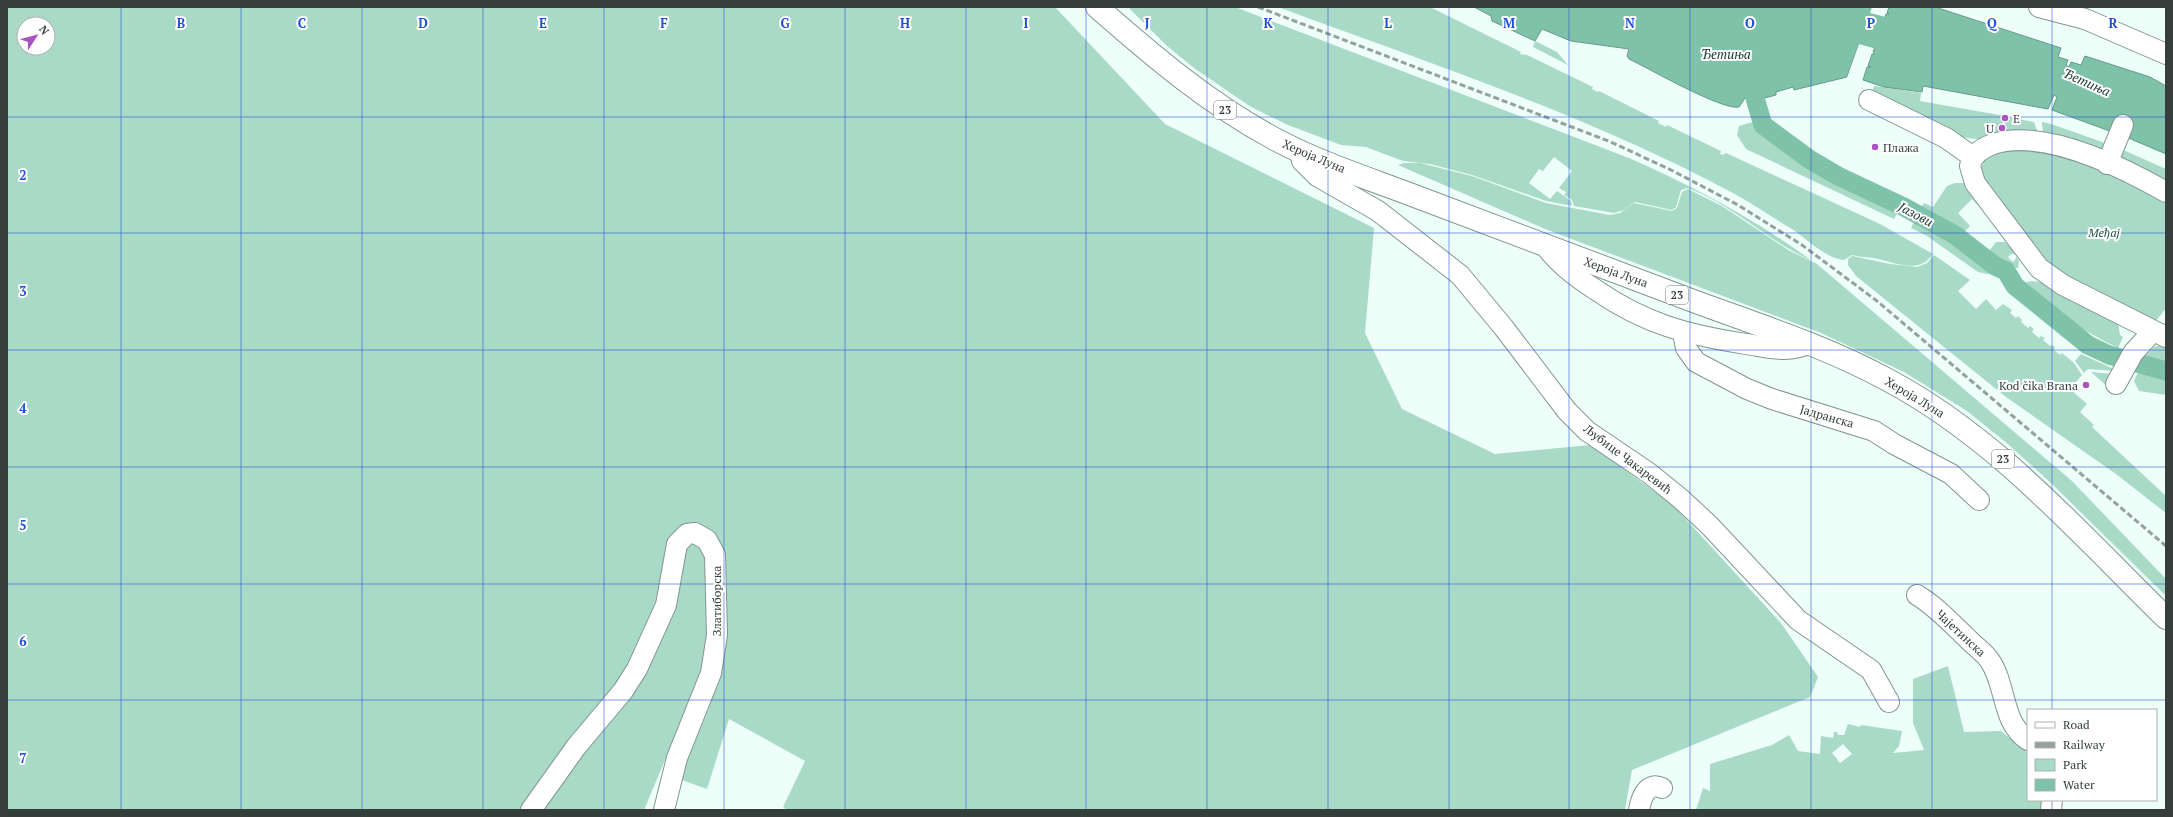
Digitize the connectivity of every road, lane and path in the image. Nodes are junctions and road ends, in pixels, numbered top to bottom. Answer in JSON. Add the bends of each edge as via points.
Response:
{"nodes":[{"id":1,"x":1098,"y":7,"type":"edge"},
{"id":2,"x":2043,"y":8,"type":"edge"},
{"id":3,"x":2166,"y":54,"type":"edge"},
{"id":4,"x":1868,"y":100,"type":"dead end"},
{"id":5,"x":2123,"y":125,"type":"dead end"},
{"id":6,"x":1300,"y":151,"type":"junction"},
{"id":7,"x":1973,"y":157,"type":"junction"},
{"id":8,"x":2107,"y":164,"type":"junction"},
{"id":9,"x":2166,"y":192,"type":"edge"},
{"id":10,"x":1546,"y":246,"type":"junction"},
{"id":11,"x":1684,"y":333,"type":"junction"},
{"id":12,"x":2159,"y":334,"type":"edge"},
{"id":13,"x":1809,"y":343,"type":"junction"},
{"id":14,"x":2116,"y":384,"type":"dead end"},
{"id":15,"x":1979,"y":500,"type":"dead end"},
{"id":16,"x":1917,"y":595,"type":"dead end"},
{"id":17,"x":2166,"y":618,"type":"edge"},
{"id":18,"x":1889,"y":702,"type":"dead end"},
{"id":19,"x":2027,"y":739,"type":"edge"},
{"id":20,"x":1662,"y":788,"type":"dead end"},
{"id":21,"x":531,"y":810,"type":"edge"},
{"id":22,"x":664,"y":810,"type":"edge"},
{"id":23,"x":1639,"y":810,"type":"edge"}],
"edges":[{"from":1,"to":6,"type":"main road","name":"Хероја Луна","number":"23","via":[[1175,74],[1215,104],[1259,131]]},
{"from":2,"to":3,"type":"street","via":[[2092,21]]},
{"from":4,"to":7,"type":"street","via":[[1946,138]]},
{"from":5,"to":8,"type":"street"},
{"from":6,"to":10,"type":"main road","name":"Хероја Луна","number":"23"},
{"from":6,"to":18,"type":"street","name":"Љубице Чакаревић","via":[[1302,161],[1317,176],[1378,211],[1460,275],[1500,322],[1567,411],[1587,431],[1682,499],[1798,620],[1871,670]]},
{"from":7,"to":8,"type":"street","via":[[1978,151],[1997,143],[2027,141],[2060,147]]},
{"from":7,"to":12,"type":"street","via":[[1970,172],[1975,183],[2039,268],[2063,285]]},
{"from":8,"to":9,"type":"street"},
{"from":10,"to":11,"type":"street","via":[[1573,275],[1617,305],[1650,321]]},
{"from":10,"to":13,"type":"main road","name":"Хероја Луна","number":"23"},
{"from":11,"to":13,"type":"street","via":[[1778,349],[1792,349]]},
{"from":11,"to":15,"type":"street","name":"Јадранска","via":[[1690,356],[1700,364],[1772,399],[1874,431],[1951,474]]},
{"from":12,"to":14,"type":"street","via":[[2130,358]]},
{"from":13,"to":17,"type":"main road","name":"Хероја Луна","number":"23","via":[[1904,389],[1982,442],[2048,500]]},
{"from":16,"to":19,"type":"street","name":"Чајетинска","via":[[1990,660],[2001,684],[2010,718]]},
{"from":20,"to":23,"type":"street","via":[[1650,787],[1644,793]]},
{"from":21,"to":22,"type":"street","name":"Златиборска","via":[[637,668],[666,605],[677,544],[687,534],[695,533],[707,540],[715,555],[717,635],[711,673],[677,758]]}]}
